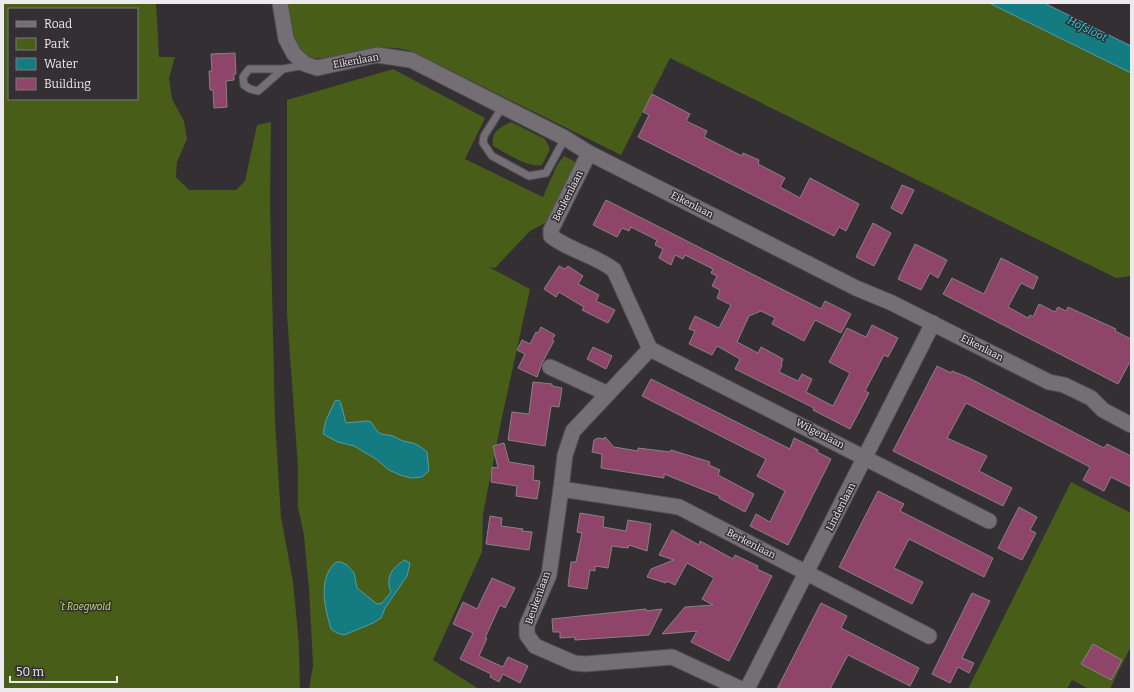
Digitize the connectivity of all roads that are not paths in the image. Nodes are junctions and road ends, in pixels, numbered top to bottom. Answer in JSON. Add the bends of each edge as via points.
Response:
{"nodes":[{"id":1,"x":280,"y":3,"type":"edge"},
{"id":2,"x":305,"y":64,"type":"junction"},
{"id":3,"x":284,"y":68,"type":"junction"},
{"id":4,"x":503,"y":106,"type":"junction"},
{"id":5,"x":565,"y":138,"type":"junction"},
{"id":6,"x":589,"y":153,"type":"junction"},
{"id":7,"x":933,"y":324,"type":"junction"},
{"id":8,"x":650,"y":349,"type":"junction"},
{"id":9,"x":550,"y":367,"type":"dead end"},
{"id":10,"x":608,"y":394,"type":"junction"},
{"id":11,"x":1131,"y":424,"type":"edge"},
{"id":12,"x":866,"y":457,"type":"junction"},
{"id":13,"x":561,"y":489,"type":"junction"},
{"id":14,"x":989,"y":521,"type":"dead end"},
{"id":15,"x":807,"y":574,"type":"junction"},
{"id":16,"x":929,"y":636,"type":"dead end"},
{"id":17,"x":741,"y":689,"type":"edge"},
{"id":18,"x":748,"y":689,"type":"edge"}],
"edges":[{"from":1,"to":2,"type":"street","via":[[286,39],[294,54]]},
{"from":2,"to":3,"type":"lane"},
{"from":2,"to":4,"type":"street","name":"Eikenlaan","via":[[318,68],[377,55],[411,60]]},
{"from":3,"to":3,"type":"lane","via":[[249,69],[243,77],[244,85],[258,91]]},
{"from":4,"to":5,"type":"street","name":"Eikenlaan"},
{"from":4,"to":5,"type":"lane","via":[[484,136],[483,143],[492,156],[529,176],[546,173]]},
{"from":5,"to":6,"type":"street","name":"Eikenlaan"},
{"from":6,"to":7,"type":"street","name":"Eikenlaan"},
{"from":6,"to":8,"type":"street","name":"Beukenlaan","via":[[551,230],[551,236],[614,270]]},
{"from":7,"to":11,"type":"street","name":"Eikenlaan","via":[[1049,382],[1064,384],[1091,398],[1103,410]]},
{"from":7,"to":12,"type":"street","name":"Lindenlaan"},
{"from":8,"to":10,"type":"street","name":"Beukenlaan"},
{"from":8,"to":12,"type":"street","name":"Wilgenlaan"},
{"from":9,"to":10,"type":"street"},
{"from":10,"to":13,"type":"street","name":"Beukenlaan","via":[[574,431],[565,455]]},
{"from":12,"to":14,"type":"street","name":"Wilgenlaan"},
{"from":12,"to":15,"type":"street","name":"Lindenlaan"},
{"from":13,"to":15,"type":"street","name":"Berkenlaan","via":[[679,507]]},
{"from":13,"to":17,"type":"street","name":"Beukenlaan","via":[[549,575],[527,625],[527,635],[535,646],[574,663],[585,664],[672,657]]},
{"from":15,"to":16,"type":"street","name":"Berkenlaan"},
{"from":15,"to":18,"type":"street","name":"Lindenlaan"}]}
